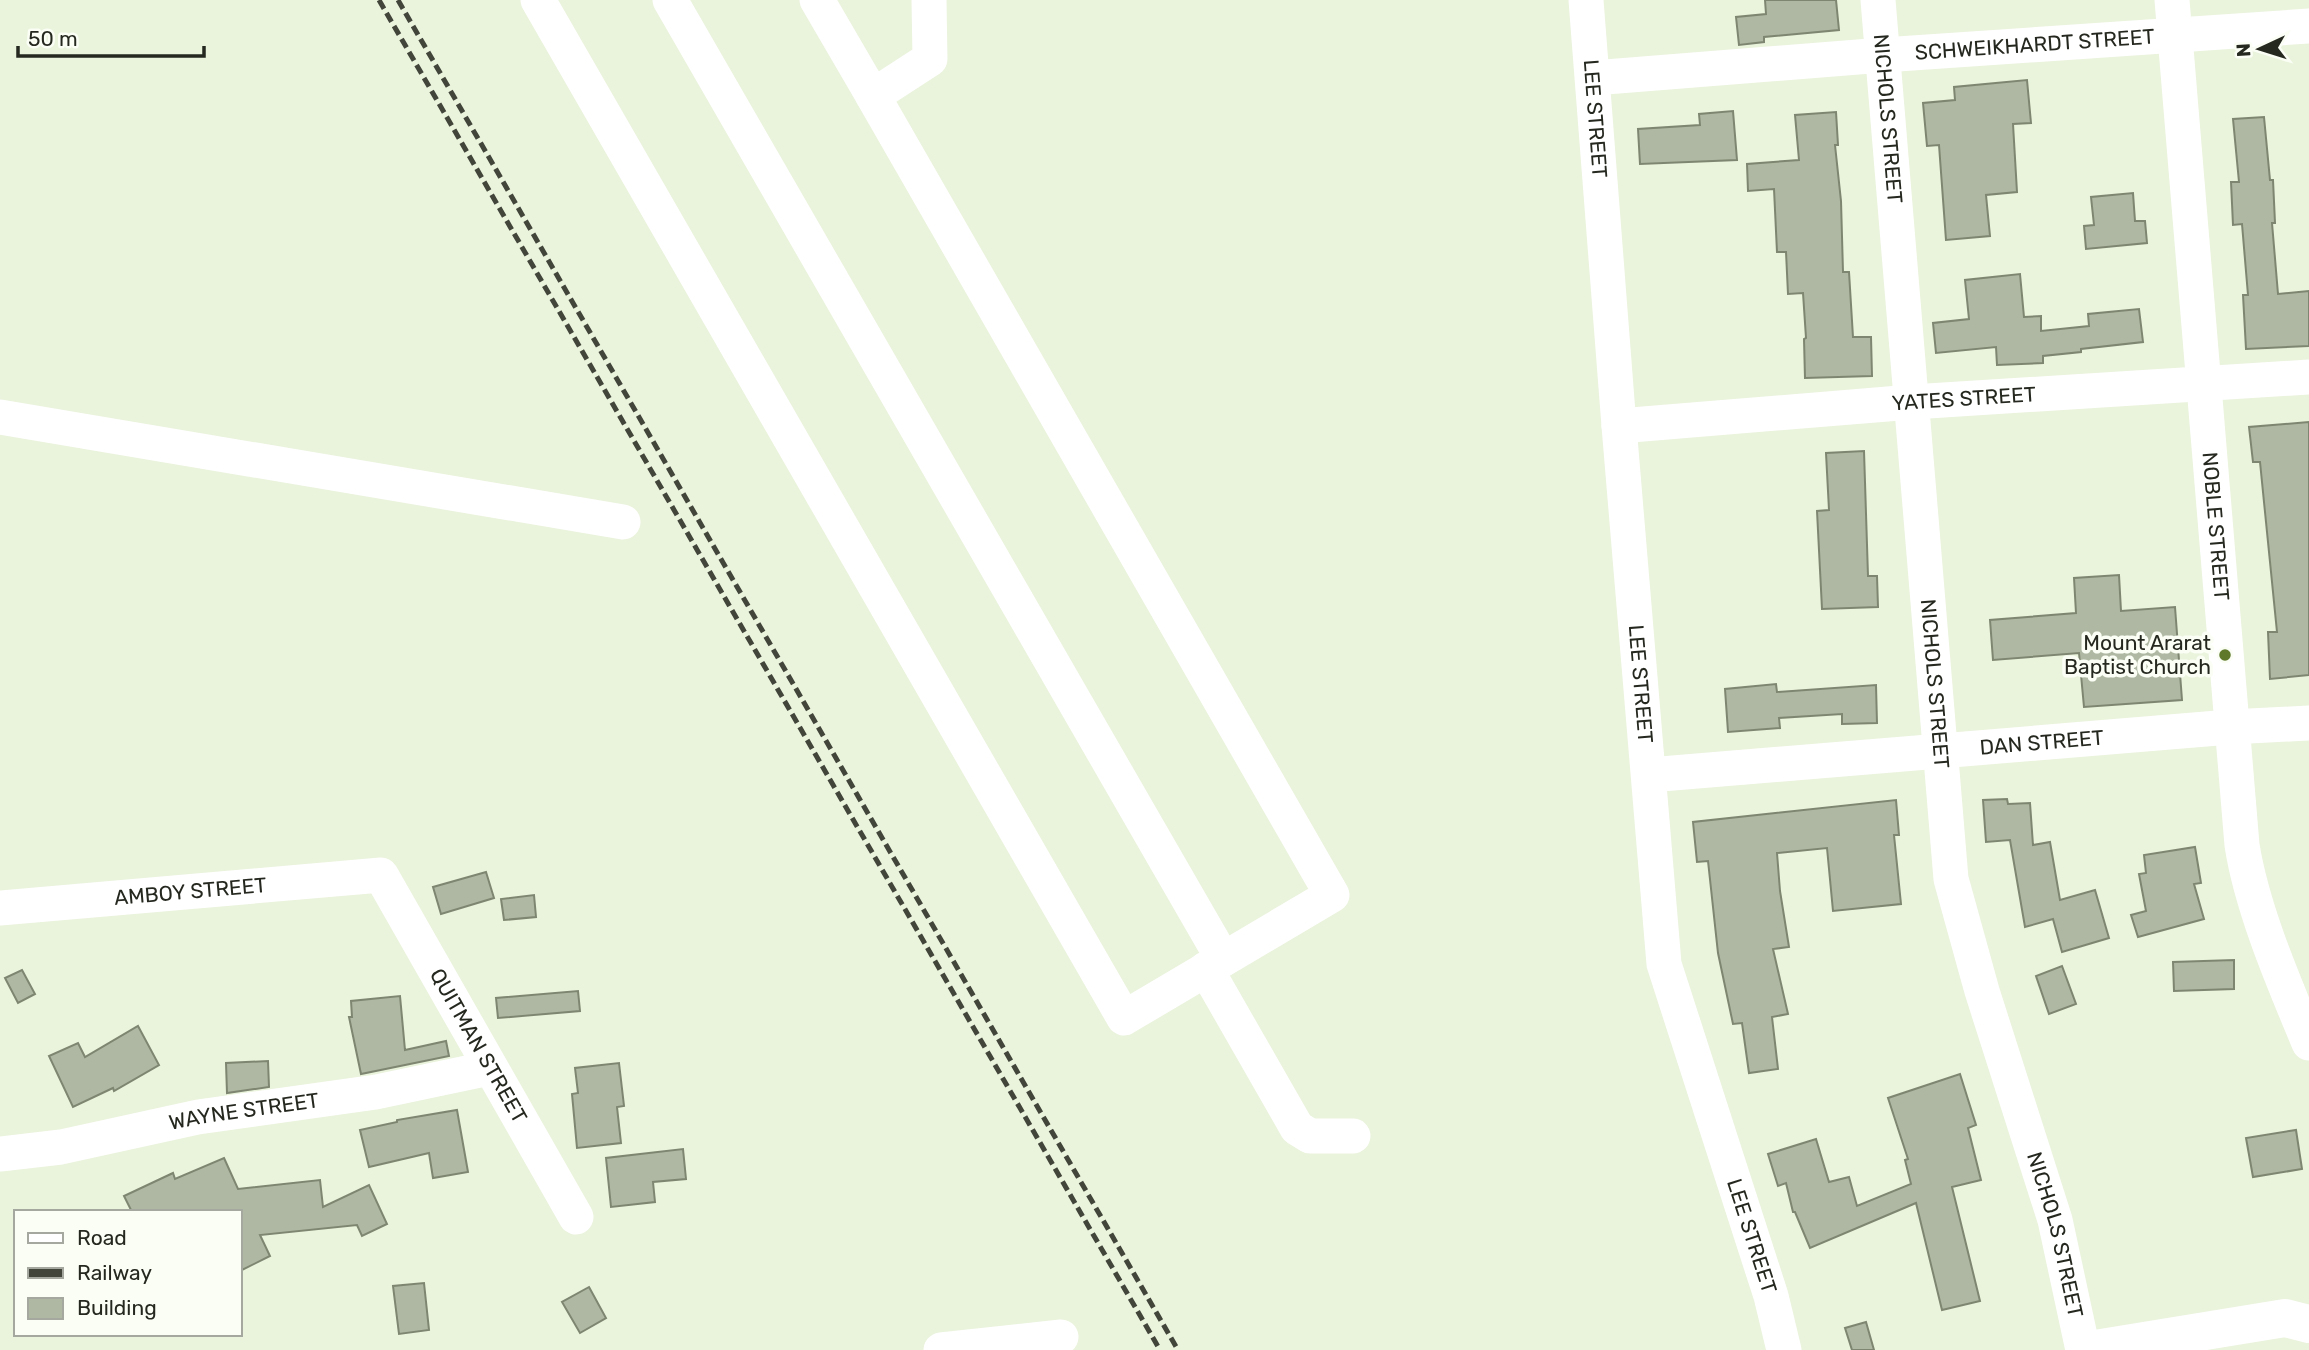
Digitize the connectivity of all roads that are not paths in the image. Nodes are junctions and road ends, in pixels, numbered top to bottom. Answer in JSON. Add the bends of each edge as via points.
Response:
{"nodes":[{"id":1,"x":538,"y":0,"type":"edge"},
{"id":2,"x":670,"y":0,"type":"edge"},
{"id":3,"x":817,"y":0,"type":"edge"},
{"id":4,"x":929,"y":0,"type":"edge"},
{"id":5,"x":1586,"y":0,"type":"edge"},
{"id":6,"x":1878,"y":0,"type":"edge"},
{"id":7,"x":2172,"y":0,"type":"edge"},
{"id":8,"x":2309,"y":26,"type":"edge"},
{"id":9,"x":2176,"y":35,"type":"junction"},
{"id":10,"x":1883,"y":55,"type":"junction"},
{"id":11,"x":1593,"y":78,"type":"junction"},
{"id":12,"x":873,"y":96,"type":"junction"},
{"id":13,"x":2309,"y":377,"type":"edge"},
{"id":14,"x":2202,"y":384,"type":"junction"},
{"id":15,"x":1912,"y":402,"type":"junction"},
{"id":16,"x":0,"y":417,"type":"edge"},
{"id":17,"x":1619,"y":426,"type":"junction"},
{"id":18,"x":623,"y":522,"type":"dead end"},
{"id":19,"x":2309,"y":723,"type":"edge"},
{"id":20,"x":2231,"y":727,"type":"junction"},
{"id":21,"x":1942,"y":750,"type":"junction"},
{"id":22,"x":1649,"y":775,"type":"junction"},
{"id":23,"x":381,"y":875,"type":"joint"},
{"id":24,"x":0,"y":908,"type":"edge"},
{"id":25,"x":1215,"y":964,"type":"junction"},
{"id":26,"x":2309,"y":1043,"type":"edge"},
{"id":27,"x":490,"y":1068,"type":"junction"},
{"id":28,"x":1353,"y":1136,"type":"dead end"},
{"id":29,"x":0,"y":1154,"type":"edge"},
{"id":30,"x":576,"y":1217,"type":"dead end"},
{"id":31,"x":2309,"y":1324,"type":"edge"},
{"id":32,"x":1060,"y":1337,"type":"dead end"},
{"id":33,"x":2309,"y":1347,"type":"edge"},
{"id":34,"x":941,"y":1350,"type":"edge"},
{"id":35,"x":1784,"y":1350,"type":"edge"},
{"id":36,"x":2083,"y":1350,"type":"edge"},
{"id":37,"x":2089,"y":1350,"type":"edge"},
{"id":38,"x":2294,"y":1350,"type":"edge"}],
"edges":[{"from":1,"to":25,"type":"street","via":[[1124,1018]]},
{"from":2,"to":25,"type":"street"},
{"from":3,"to":12,"type":"street"},
{"from":4,"to":12,"type":"street","via":[[930,59]]},
{"from":5,"to":11,"type":"street","name":"LEE STREET"},
{"from":6,"to":10,"type":"street","name":"NICHOLS STREET"},
{"from":7,"to":9,"type":"street","name":"NOBLE STREET"},
{"from":8,"to":9,"type":"street","name":"SCHWEIKHARDT STREET"},
{"from":9,"to":10,"type":"street","name":"SCHWEIKHARDT STREET"},
{"from":9,"to":14,"type":"street","name":"NOBLE STREET"},
{"from":10,"to":11,"type":"street","name":"SCHWEIKHARDT STREET"},
{"from":10,"to":15,"type":"street","name":"NICHOLS STREET"},
{"from":11,"to":17,"type":"street","name":"LEE STREET"},
{"from":12,"to":25,"type":"street","via":[[1332,895]]},
{"from":13,"to":14,"type":"street","name":"YATES STREET"},
{"from":14,"to":15,"type":"street","name":"YATES STREET"},
{"from":14,"to":20,"type":"street","name":"NOBLE STREET"},
{"from":15,"to":17,"type":"street","name":"YATES STREET"},
{"from":15,"to":21,"type":"street","name":"NICHOLS STREET"},
{"from":16,"to":18,"type":"street"},
{"from":17,"to":22,"type":"street","name":"LEE STREET"},
{"from":19,"to":20,"type":"street","name":"DAN STREET"},
{"from":20,"to":21,"type":"street","name":"DAN STREET"},
{"from":20,"to":26,"type":"street","name":"NOBLE STREET","via":[[2244,860],[2285,986]]},
{"from":21,"to":22,"type":"street","name":"DAN STREET"},
{"from":21,"to":36,"type":"street","name":"NICHOLS STREET","via":[[1951,879],[2056,1220]]},
{"from":22,"to":35,"type":"street","name":"LEE STREET","via":[[1664,964],[1771,1296]]},
{"from":23,"to":24,"type":"street","name":"AMBOY STREET"},
{"from":23,"to":27,"type":"street","name":"QUITMAN STREET"},
{"from":25,"to":28,"type":"street","via":[[1297,1128],[1310,1136]]},
{"from":27,"to":29,"type":"street","name":"WAYNE STREET","via":[[376,1092],[198,1117],[61,1147]]},
{"from":27,"to":30,"type":"street","name":"QUITMAN STREET"},
{"from":31,"to":37,"type":"main road","via":[[2285,1318]]},
{"from":32,"to":34,"type":"street"},
{"from":33,"to":38,"type":"main road"}]}
